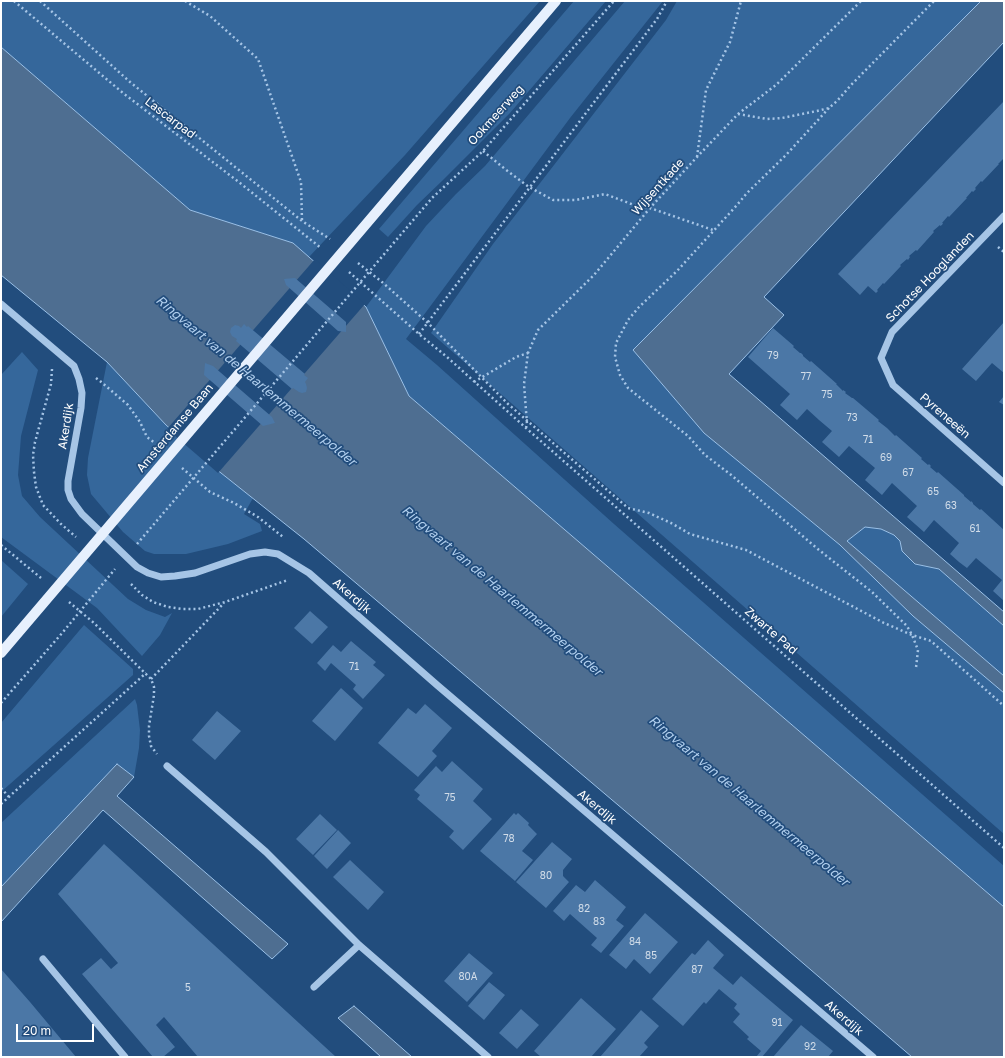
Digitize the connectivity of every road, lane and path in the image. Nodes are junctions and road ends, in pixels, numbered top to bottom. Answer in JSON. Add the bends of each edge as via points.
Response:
{"nodes":[{"id":1,"x":14,"y":1,"type":"edge"},
{"id":2,"x":40,"y":1,"type":"edge"},
{"id":3,"x":185,"y":1,"type":"edge"},
{"id":4,"x":556,"y":1,"type":"edge"},
{"id":5,"x":614,"y":1,"type":"edge"},
{"id":6,"x":667,"y":1,"type":"edge"},
{"id":7,"x":740,"y":1,"type":"edge"},
{"id":8,"x":860,"y":1,"type":"edge"},
{"id":9,"x":934,"y":1,"type":"edge"},
{"id":10,"x":829,"y":108,"type":"junction"},
{"id":11,"x":738,"y":114,"type":"junction"},
{"id":12,"x":483,"y":151,"type":"junction"},
{"id":13,"x":696,"y":157,"type":"junction"},
{"id":14,"x":529,"y":187,"type":"junction"},
{"id":15,"x":650,"y":208,"type":"junction"},
{"id":16,"x":1004,"y":216,"type":"edge"},
{"id":17,"x":302,"y":220,"type":"junction"},
{"id":18,"x":713,"y":230,"type":"junction"},
{"id":19,"x":326,"y":237,"type":"dead end"},
{"id":20,"x":317,"y":245,"type":"dead end"},
{"id":21,"x":382,"y":282,"type":"dead end"},
{"id":22,"x":373,"y":293,"type":"dead end"},
{"id":23,"x":1,"y":304,"type":"edge"},
{"id":24,"x":428,"y":323,"type":"junction"},
{"id":25,"x":419,"y":334,"type":"junction"},
{"id":26,"x":528,"y":353,"type":"junction"},
{"id":27,"x":882,"y":358,"type":"joint"},
{"id":28,"x":74,"y":366,"type":"junction"},
{"id":29,"x":482,"y":377,"type":"junction"},
{"id":30,"x":474,"y":382,"type":"junction"},
{"id":31,"x":527,"y":420,"type":"junction"},
{"id":32,"x":526,"y":428,"type":"junction"},
{"id":33,"x":159,"y":447,"type":"dead end"},
{"id":34,"x":181,"y":466,"type":"dead end"},
{"id":35,"x":1004,"y":483,"type":"edge"},
{"id":36,"x":286,"y":540,"type":"dead end"},
{"id":37,"x":1,"y":545,"type":"edge"},
{"id":38,"x":135,"y":547,"type":"dead end"},
{"id":39,"x":119,"y":565,"type":"dead end"},
{"id":40,"x":46,"y":583,"type":"dead end"},
{"id":41,"x":64,"y":598,"type":"dead end"},
{"id":42,"x":225,"y":602,"type":"dead end"},
{"id":43,"x":912,"y":635,"type":"junction"},
{"id":44,"x":1,"y":652,"type":"edge"},
{"id":45,"x":916,"y":668,"type":"dead end"},
{"id":46,"x":146,"y":673,"type":"junction"},
{"id":47,"x":151,"y":679,"type":"junction"},
{"id":48,"x":1,"y":703,"type":"edge"},
{"id":49,"x":1004,"y":706,"type":"edge"},
{"id":50,"x":167,"y":766,"type":"joint"},
{"id":51,"x":1,"y":788,"type":"edge"},
{"id":52,"x":9,"y":797,"type":"junction"},
{"id":53,"x":1,"y":804,"type":"edge"},
{"id":54,"x":1004,"y":848,"type":"edge"},
{"id":55,"x":359,"y":945,"type":"junction"},
{"id":56,"x":43,"y":959,"type":"dead end"},
{"id":57,"x":314,"y":988,"type":"dead end"},
{"id":58,"x":125,"y":1057,"type":"edge"},
{"id":59,"x":488,"y":1057,"type":"edge"},
{"id":60,"x":873,"y":1057,"type":"edge"}],
"edges":[{"from":1,"to":20,"type":"path","name":"Lascarpad","via":[[123,93]]},
{"from":2,"to":17,"type":"path","via":[[130,82]]},
{"from":3,"to":17,"type":"path","via":[[210,16],[258,59],[301,182]]},
{"from":4,"to":44,"type":"main road","name":"Amsterdamse Baan"},
{"from":5,"to":12,"type":"path","name":"Ookmeerweg"},
{"from":6,"to":14,"type":"path","via":[[657,19]]},
{"from":7,"to":13,"type":"path","via":[[730,42],[706,90]]},
{"from":8,"to":11,"type":"path","name":"Wijsentkade","via":[[776,85]]},
{"from":9,"to":10,"type":"path"},
{"from":10,"to":11,"type":"path","via":[[767,119]]},
{"from":10,"to":18,"type":"path"},
{"from":11,"to":13,"type":"path","name":"Wijsentkade"},
{"from":12,"to":14,"type":"path"},
{"from":12,"to":38,"type":"path","name":"Ookmeerweg","via":[[432,198]]},
{"from":13,"to":15,"type":"path","name":"Wijsentkade"},
{"from":14,"to":15,"type":"path","via":[[554,200],[576,200],[605,194]]},
{"from":14,"to":24,"type":"path"},
{"from":15,"to":18,"type":"path"},
{"from":15,"to":26,"type":"path","name":"Wijsentkade","via":[[594,275],[538,330]]},
{"from":16,"to":27,"type":"street","name":"Schotse Hooglanden","via":[[892,332]]},
{"from":17,"to":19,"type":"path"},
{"from":18,"to":43,"type":"path","via":[[628,320],[616,343],[615,357],[620,375],[628,388],[688,436],[705,455],[872,592],[907,626]]},
{"from":21,"to":24,"type":"path"},
{"from":22,"to":25,"type":"path","name":"Zwarte Pad"},
{"from":23,"to":28,"type":"street"},
{"from":24,"to":25,"type":"path"},
{"from":24,"to":29,"type":"path"},
{"from":25,"to":30,"type":"path","name":"Zwarte Pad"},
{"from":26,"to":29,"type":"path","via":[[516,357]]},
{"from":26,"to":31,"type":"path","name":"Wijsentkade","via":[[524,384]]},
{"from":27,"to":35,"type":"street","name":"Pyreneeën","via":[[893,385]]},
{"from":28,"to":33,"type":"path","via":[[100,381],[128,405],[147,437]]},
{"from":28,"to":60,"type":"street","name":"Akerdijk","via":[[82,393],[68,490],[82,514],[137,566],[161,577],[175,576],[265,552],[278,554],[309,573]]},
{"from":29,"to":30,"type":"path"},
{"from":29,"to":31,"type":"path"},
{"from":30,"to":32,"type":"path","name":"Zwarte Pad"},
{"from":31,"to":32,"type":"path","name":"Wijsentkade"},
{"from":31,"to":43,"type":"path","via":[[628,508],[671,522],[690,534],[746,550]]},
{"from":32,"to":54,"type":"path","name":"Zwarte Pad"},
{"from":34,"to":36,"type":"path","via":[[210,492],[258,517]]},
{"from":37,"to":40,"type":"path"},
{"from":39,"to":48,"type":"path"},
{"from":41,"to":46,"type":"path"},
{"from":42,"to":47,"type":"path"},
{"from":43,"to":45,"type":"path","via":[[918,650]]},
{"from":43,"to":49,"type":"path","via":[[931,641]]},
{"from":46,"to":47,"type":"path"},
{"from":46,"to":52,"type":"path"},
{"from":47,"to":50,"type":"path","via":[[154,695],[149,726],[151,746]]},
{"from":50,"to":55,"type":"street","via":[[266,852]]},
{"from":51,"to":52,"type":"path"},
{"from":52,"to":53,"type":"path"},
{"from":55,"to":57,"type":"street"},
{"from":55,"to":59,"type":"street"},
{"from":56,"to":58,"type":"street"}]}
